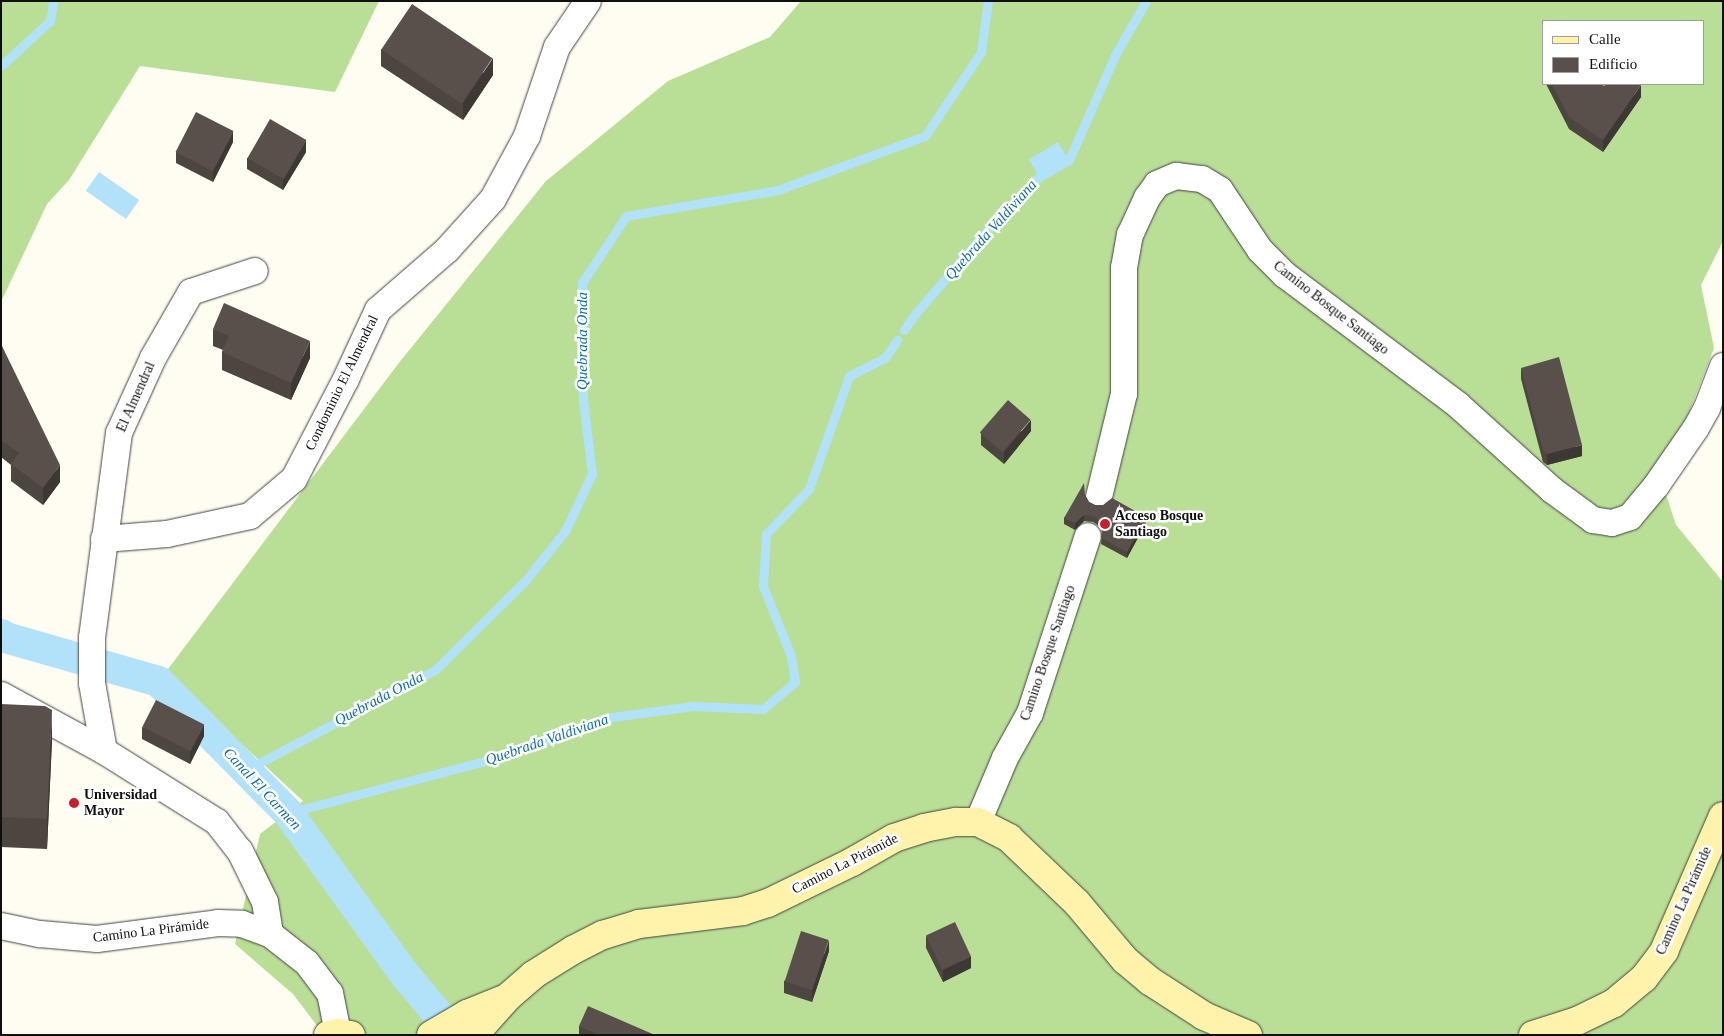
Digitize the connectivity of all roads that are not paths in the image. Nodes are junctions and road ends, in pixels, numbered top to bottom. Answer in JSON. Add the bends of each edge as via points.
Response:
{"nodes":[{"id":1,"x":588,"y":1,"type":"edge"},
{"id":2,"x":256,"y":271,"type":"dead end"},
{"id":3,"x":1723,"y":366,"type":"edge"},
{"id":4,"x":1099,"y":497,"type":"dead end"},
{"id":5,"x":1088,"y":536,"type":"dead end"},
{"id":6,"x":104,"y":539,"type":"junction"},
{"id":7,"x":1,"y":695,"type":"edge"},
{"id":8,"x":104,"y":751,"type":"junction"},
{"id":9,"x":1723,"y":816,"type":"edge"},
{"id":10,"x":978,"y":822,"type":"junction"},
{"id":11,"x":1,"y":926,"type":"edge"},
{"id":12,"x":270,"y":934,"type":"junction"},
{"id":13,"x":473,"y":1027,"type":"edge"},
{"id":14,"x":339,"y":1034,"type":"edge"},
{"id":15,"x":431,"y":1035,"type":"edge"},
{"id":16,"x":1248,"y":1035,"type":"edge"},
{"id":17,"x":1533,"y":1035,"type":"edge"}],
"edges":[{"from":1,"to":6,"type":"street","name":"Condominio El Almendral","via":[[557,47],[527,136],[493,199],[446,250],[378,310],[294,479],[250,516],[167,534]]},
{"from":2,"to":6,"type":"street","name":"El Almendral","via":[[191,292],[153,358],[119,433]]},
{"from":3,"to":4,"type":"street","name":"Camino Bosque Santiago","via":[[1696,428],[1636,511],[1630,517],[1612,523],[1592,520],[1552,490],[1458,405],[1285,275],[1260,250],[1220,190],[1202,179],[1176,176],[1157,184],[1130,235],[1124,268],[1124,394]]},
{"from":5,"to":10,"type":"street","name":"Camino Bosque Santiago","via":[[1030,713],[1005,758]]},
{"from":6,"to":8,"type":"street","name":"El Almendral","via":[[92,638],[92,683]]},
{"from":7,"to":8,"type":"street"},
{"from":8,"to":12,"type":"street","via":[[217,822],[240,851],[264,902]]},
{"from":9,"to":17,"type":"street","name":"Camino La Pirámide","via":[[1664,952],[1644,978],[1614,1003],[1577,1021]]},
{"from":10,"to":13,"type":"street","name":"Camino La Pirámide","via":[[924,828],[894,838],[768,903],[743,911],[639,924],[603,935],[533,974]]},
{"from":10,"to":16,"type":"street","name":"Camino La Pirámide","via":[[1009,838],[1034,860],[1077,903],[1125,960],[1150,981],[1204,1016]]},
{"from":11,"to":12,"type":"street","name":"Camino La Pirámide","via":[[40,934],[97,939],[218,923],[242,924]]},
{"from":12,"to":14,"type":"street","name":"Camino La Pirámide","via":[[307,963],[330,993]]},
{"from":13,"to":15,"type":"street","name":"Camino La Pirámide"}]}
